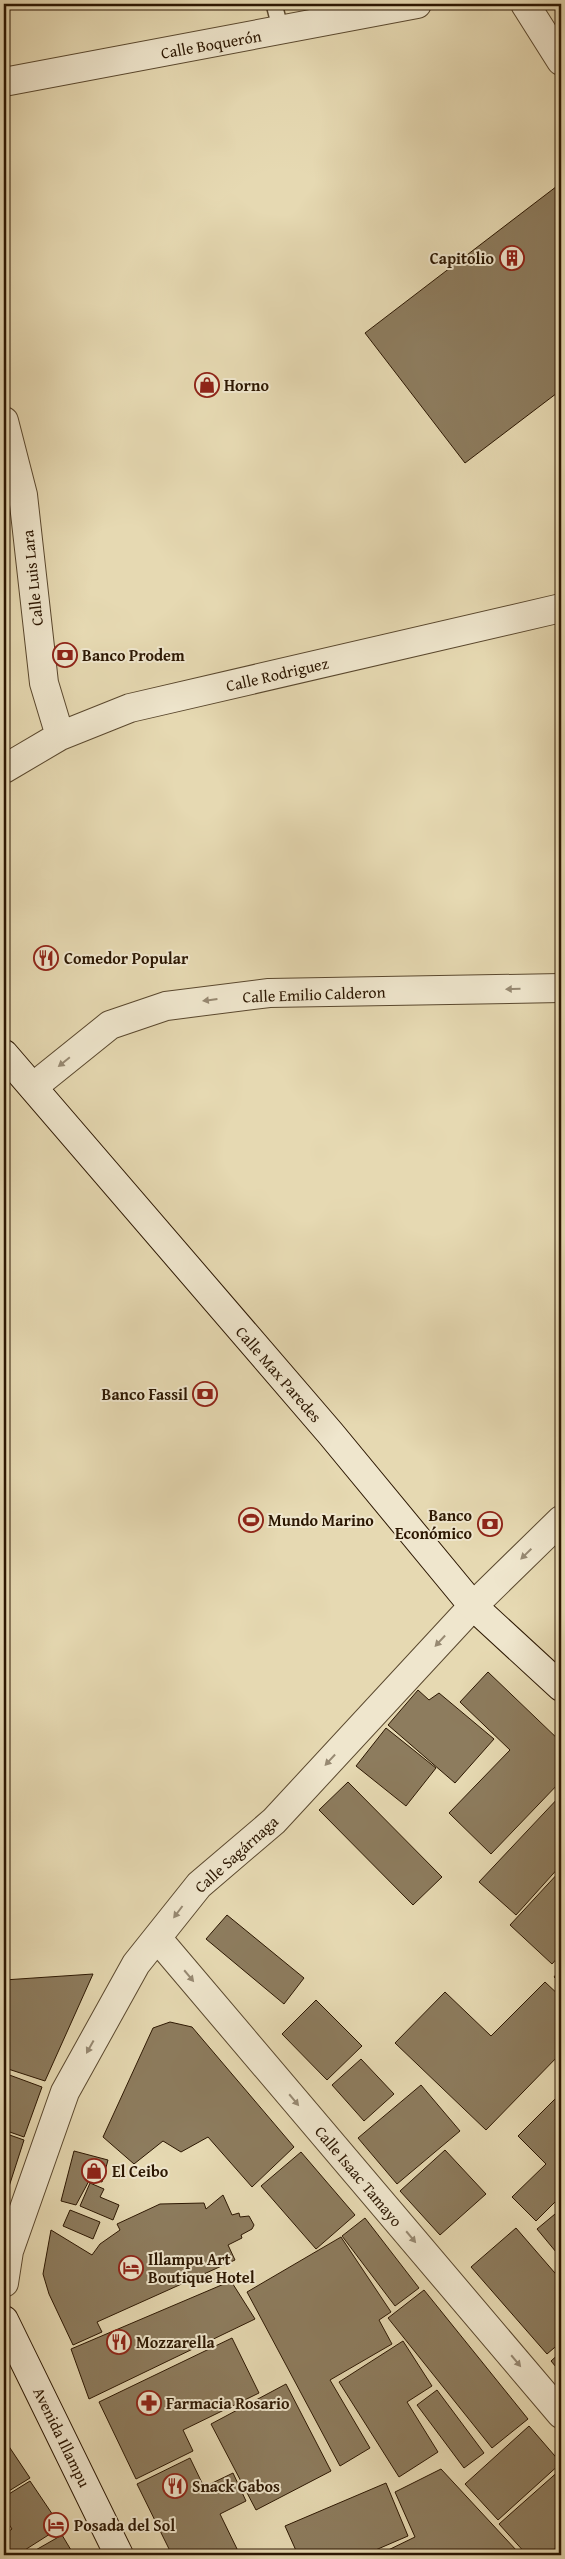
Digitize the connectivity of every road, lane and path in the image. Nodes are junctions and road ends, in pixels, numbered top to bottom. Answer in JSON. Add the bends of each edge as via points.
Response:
{"nodes":[{"id":1,"x":274,"y":4,"type":"edge"},
{"id":2,"x":417,"y":4,"type":"edge"},
{"id":3,"x":525,"y":4,"type":"edge"},
{"id":4,"x":281,"y":31,"type":"junction"},
{"id":5,"x":561,"y":61,"type":"edge"},
{"id":6,"x":4,"y":82,"type":"edge"},
{"id":7,"x":4,"y":421,"type":"edge"},
{"id":8,"x":561,"y":608,"type":"edge"},
{"id":9,"x":60,"y":736,"type":"junction"},
{"id":10,"x":4,"y":769,"type":"edge"},
{"id":11,"x":561,"y":988,"type":"edge"},
{"id":12,"x":4,"y":1054,"type":"edge"},
{"id":13,"x":33,"y":1087,"type":"junction"},
{"id":14,"x":561,"y":1520,"type":"edge"},
{"id":15,"x":474,"y":1606,"type":"junction"},
{"id":16,"x":561,"y":1687,"type":"edge"},
{"id":17,"x":158,"y":1939,"type":"junction"},
{"id":18,"x":4,"y":2283,"type":"edge"},
{"id":19,"x":4,"y":2320,"type":"edge"},
{"id":20,"x":561,"y":2414,"type":"edge"},
{"id":21,"x":119,"y":2555,"type":"edge"}],
"edges":[{"from":1,"to":4,"type":"lane"},
{"from":2,"to":4,"type":"street","name":"Calle Boquerón"},
{"from":3,"to":5,"type":"street"},
{"from":4,"to":6,"type":"street","name":"Calle Boquerón"},
{"from":7,"to":9,"type":"street","name":"Calle Luis Lara","via":[[23,495],[44,683]]},
{"from":8,"to":9,"type":"street","name":"Calle Rodriguez","via":[[130,708]]},
{"from":9,"to":10,"type":"street","name":"Calle Rodriguez"},
{"from":11,"to":13,"type":"street","name":"Calle Emilio Calderon","one_way":true,"via":[[269,993],[166,1006],[110,1025]]},
{"from":12,"to":13,"type":"street","name":"Calle Max Paredes"},
{"from":13,"to":15,"type":"street","name":"Calle Max Paredes"},
{"from":14,"to":15,"type":"street","name":"Calle Sagárnaga","one_way":true},
{"from":15,"to":16,"type":"street","name":"Calle Max Paredes"},
{"from":15,"to":17,"type":"street","name":"Calle Sagárnaga","one_way":true,"via":[[274,1821],[199,1885]]},
{"from":17,"to":18,"type":"street","name":"Calle Sagárnaga","one_way":true,"via":[[136,1964],[65,2092],[9,2250]]},
{"from":17,"to":20,"type":"street","name":"Calle Isaac Tamayo","one_way":true},
{"from":19,"to":21,"type":"street","name":"Avenida Illampu"}]}
